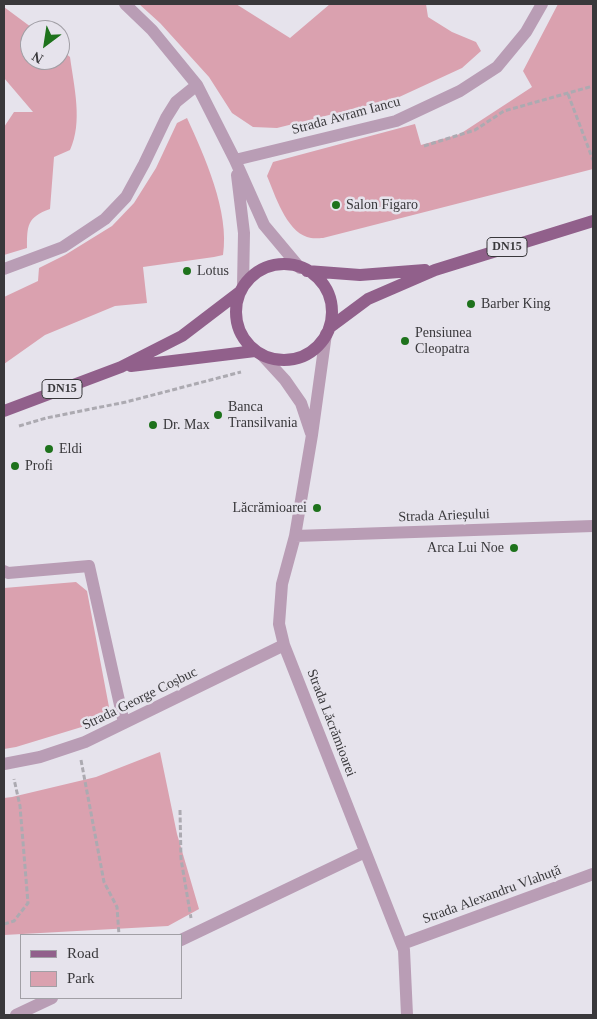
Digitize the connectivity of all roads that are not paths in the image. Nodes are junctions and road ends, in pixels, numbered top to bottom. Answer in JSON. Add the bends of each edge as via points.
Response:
{"nodes":[{"id":1,"x":125,"y":4,"type":"edge"},
{"id":2,"x":542,"y":4,"type":"edge"},
{"id":3,"x":197,"y":85,"type":"junction"},
{"id":4,"x":235,"y":160,"type":"junction"},
{"id":5,"x":593,"y":221,"type":"edge"},
{"id":6,"x":4,"y":268,"type":"edge"},
{"id":7,"x":302,"y":269,"type":"junction"},
{"id":8,"x":435,"y":270,"type":"junction"},
{"id":9,"x":242,"y":288,"type":"junction"},
{"id":10,"x":328,"y":331,"type":"junction"},
{"id":11,"x":258,"y":353,"type":"junction"},
{"id":12,"x":121,"y":367,"type":"junction"},
{"id":13,"x":4,"y":411,"type":"edge"},
{"id":14,"x":312,"y":435,"type":"junction"},
{"id":15,"x":593,"y":526,"type":"edge"},
{"id":16,"x":295,"y":536,"type":"junction"},
{"id":17,"x":4,"y":571,"type":"edge"},
{"id":18,"x":284,"y":645,"type":"junction"},
{"id":19,"x":124,"y":723,"type":"junction"},
{"id":20,"x":4,"y":764,"type":"edge"},
{"id":21,"x":365,"y":852,"type":"junction"},
{"id":22,"x":593,"y":874,"type":"edge"},
{"id":23,"x":182,"y":940,"type":"edge"},
{"id":24,"x":402,"y":944,"type":"junction"},
{"id":25,"x":50,"y":999,"type":"edge"},
{"id":26,"x":16,"y":1015,"type":"edge"},
{"id":27,"x":407,"y":1015,"type":"edge"}],
"edges":[{"from":1,"to":3,"type":"street","via":[[152,30]]},
{"from":2,"to":4,"type":"street","name":"Strada Avram Iancu","via":[[526,32],[496,67],[460,91],[396,121]]},
{"from":3,"to":4,"type":"street"},
{"from":3,"to":6,"type":"street","via":[[176,102],[126,197],[105,219],[63,247]]},
{"from":4,"to":7,"type":"street","via":[[264,225]]},
{"from":4,"to":9,"type":"street","via":[[244,233]]},
{"from":5,"to":8,"type":"main road","number":"DN15"},
{"from":7,"to":8,"type":"main road","number":"DN15","via":[[360,275]]},
{"from":7,"to":9,"type":"main road","number":"DN15","via":[[290,265],[268,266],[258,271]]},
{"from":7,"to":10,"type":"main road","via":[[327,290],[332,308]]},
{"from":8,"to":10,"type":"main road","number":"DN15","via":[[368,299]]},
{"from":9,"to":11,"type":"main road","via":[[236,304],[238,323],[245,341]]},
{"from":9,"to":12,"type":"main road","number":"DN15","via":[[182,336]]},
{"from":10,"to":11,"type":"main road","number":"DN15","via":[[319,345],[298,358],[274,360]]},
{"from":10,"to":14,"type":"street","name":"Strada Lăcrămioarei"},
{"from":11,"to":12,"type":"main road","number":"DN15"},
{"from":11,"to":14,"type":"street","name":"Strada Lăcrămioarei","via":[[285,380],[301,403]]},
{"from":12,"to":13,"type":"main road","number":"DN15"},
{"from":14,"to":16,"type":"street","name":"Strada Lăcrămioarei"},
{"from":15,"to":16,"type":"street","name":"Strada Arieșului"},
{"from":16,"to":18,"type":"street","name":"Strada Lăcrămioarei","via":[[282,584],[279,624]]},
{"from":17,"to":19,"type":"street","via":[[89,566]]},
{"from":18,"to":19,"type":"street","name":"Strada George Coșbuc"},
{"from":18,"to":21,"type":"street","name":"Strada Lăcrămioarei"},
{"from":19,"to":20,"type":"street","name":"Strada George Coșbuc","via":[[85,742],[40,757]]},
{"from":21,"to":23,"type":"street"},
{"from":21,"to":24,"type":"street","name":"Strada Lăcrămioarei"},
{"from":22,"to":24,"type":"street","name":"Strada Alexandru Vlahuță"},
{"from":24,"to":27,"type":"street","name":"Strada Lăcrămioarei"},
{"from":25,"to":26,"type":"street"}]}
